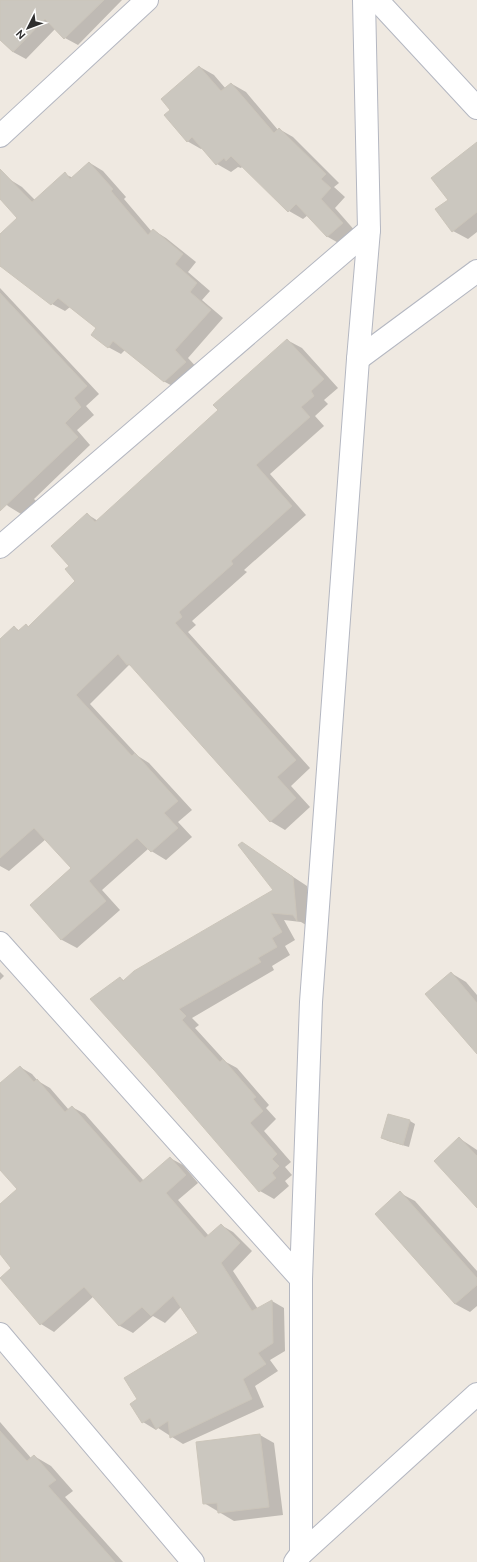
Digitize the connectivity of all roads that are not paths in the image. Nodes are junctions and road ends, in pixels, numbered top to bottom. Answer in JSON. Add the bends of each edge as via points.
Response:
{"nodes":[{"id":1,"x":147,"y":0,"type":"edge"},
{"id":2,"x":364,"y":0,"type":"edge"},
{"id":3,"x":378,"y":0,"type":"edge"},
{"id":4,"x":477,"y":108,"type":"edge"},
{"id":5,"x":0,"y":136,"type":"edge"},
{"id":6,"x":369,"y":230,"type":"junction"},
{"id":7,"x":477,"y":271,"type":"edge"},
{"id":8,"x":358,"y":358,"type":"junction"},
{"id":9,"x":0,"y":547,"type":"edge"},
{"id":10,"x":0,"y":943,"type":"edge"},
{"id":11,"x":302,"y":1279,"type":"junction"},
{"id":12,"x":0,"y":1334,"type":"edge"},
{"id":13,"x":477,"y":1394,"type":"edge"},
{"id":14,"x":298,"y":1558,"type":"edge"},
{"id":15,"x":193,"y":1562,"type":"edge"}],
"edges":[{"from":1,"to":5,"type":"street"},
{"from":2,"to":6,"type":"street"},
{"from":3,"to":4,"type":"street"},
{"from":6,"to":8,"type":"street"},
{"from":6,"to":9,"type":"street"},
{"from":7,"to":8,"type":"street"},
{"from":8,"to":11,"type":"street","via":[[311,1002]]},
{"from":10,"to":11,"type":"street"},
{"from":11,"to":14,"type":"street"},
{"from":12,"to":15,"type":"street"},
{"from":13,"to":14,"type":"street"}]}
